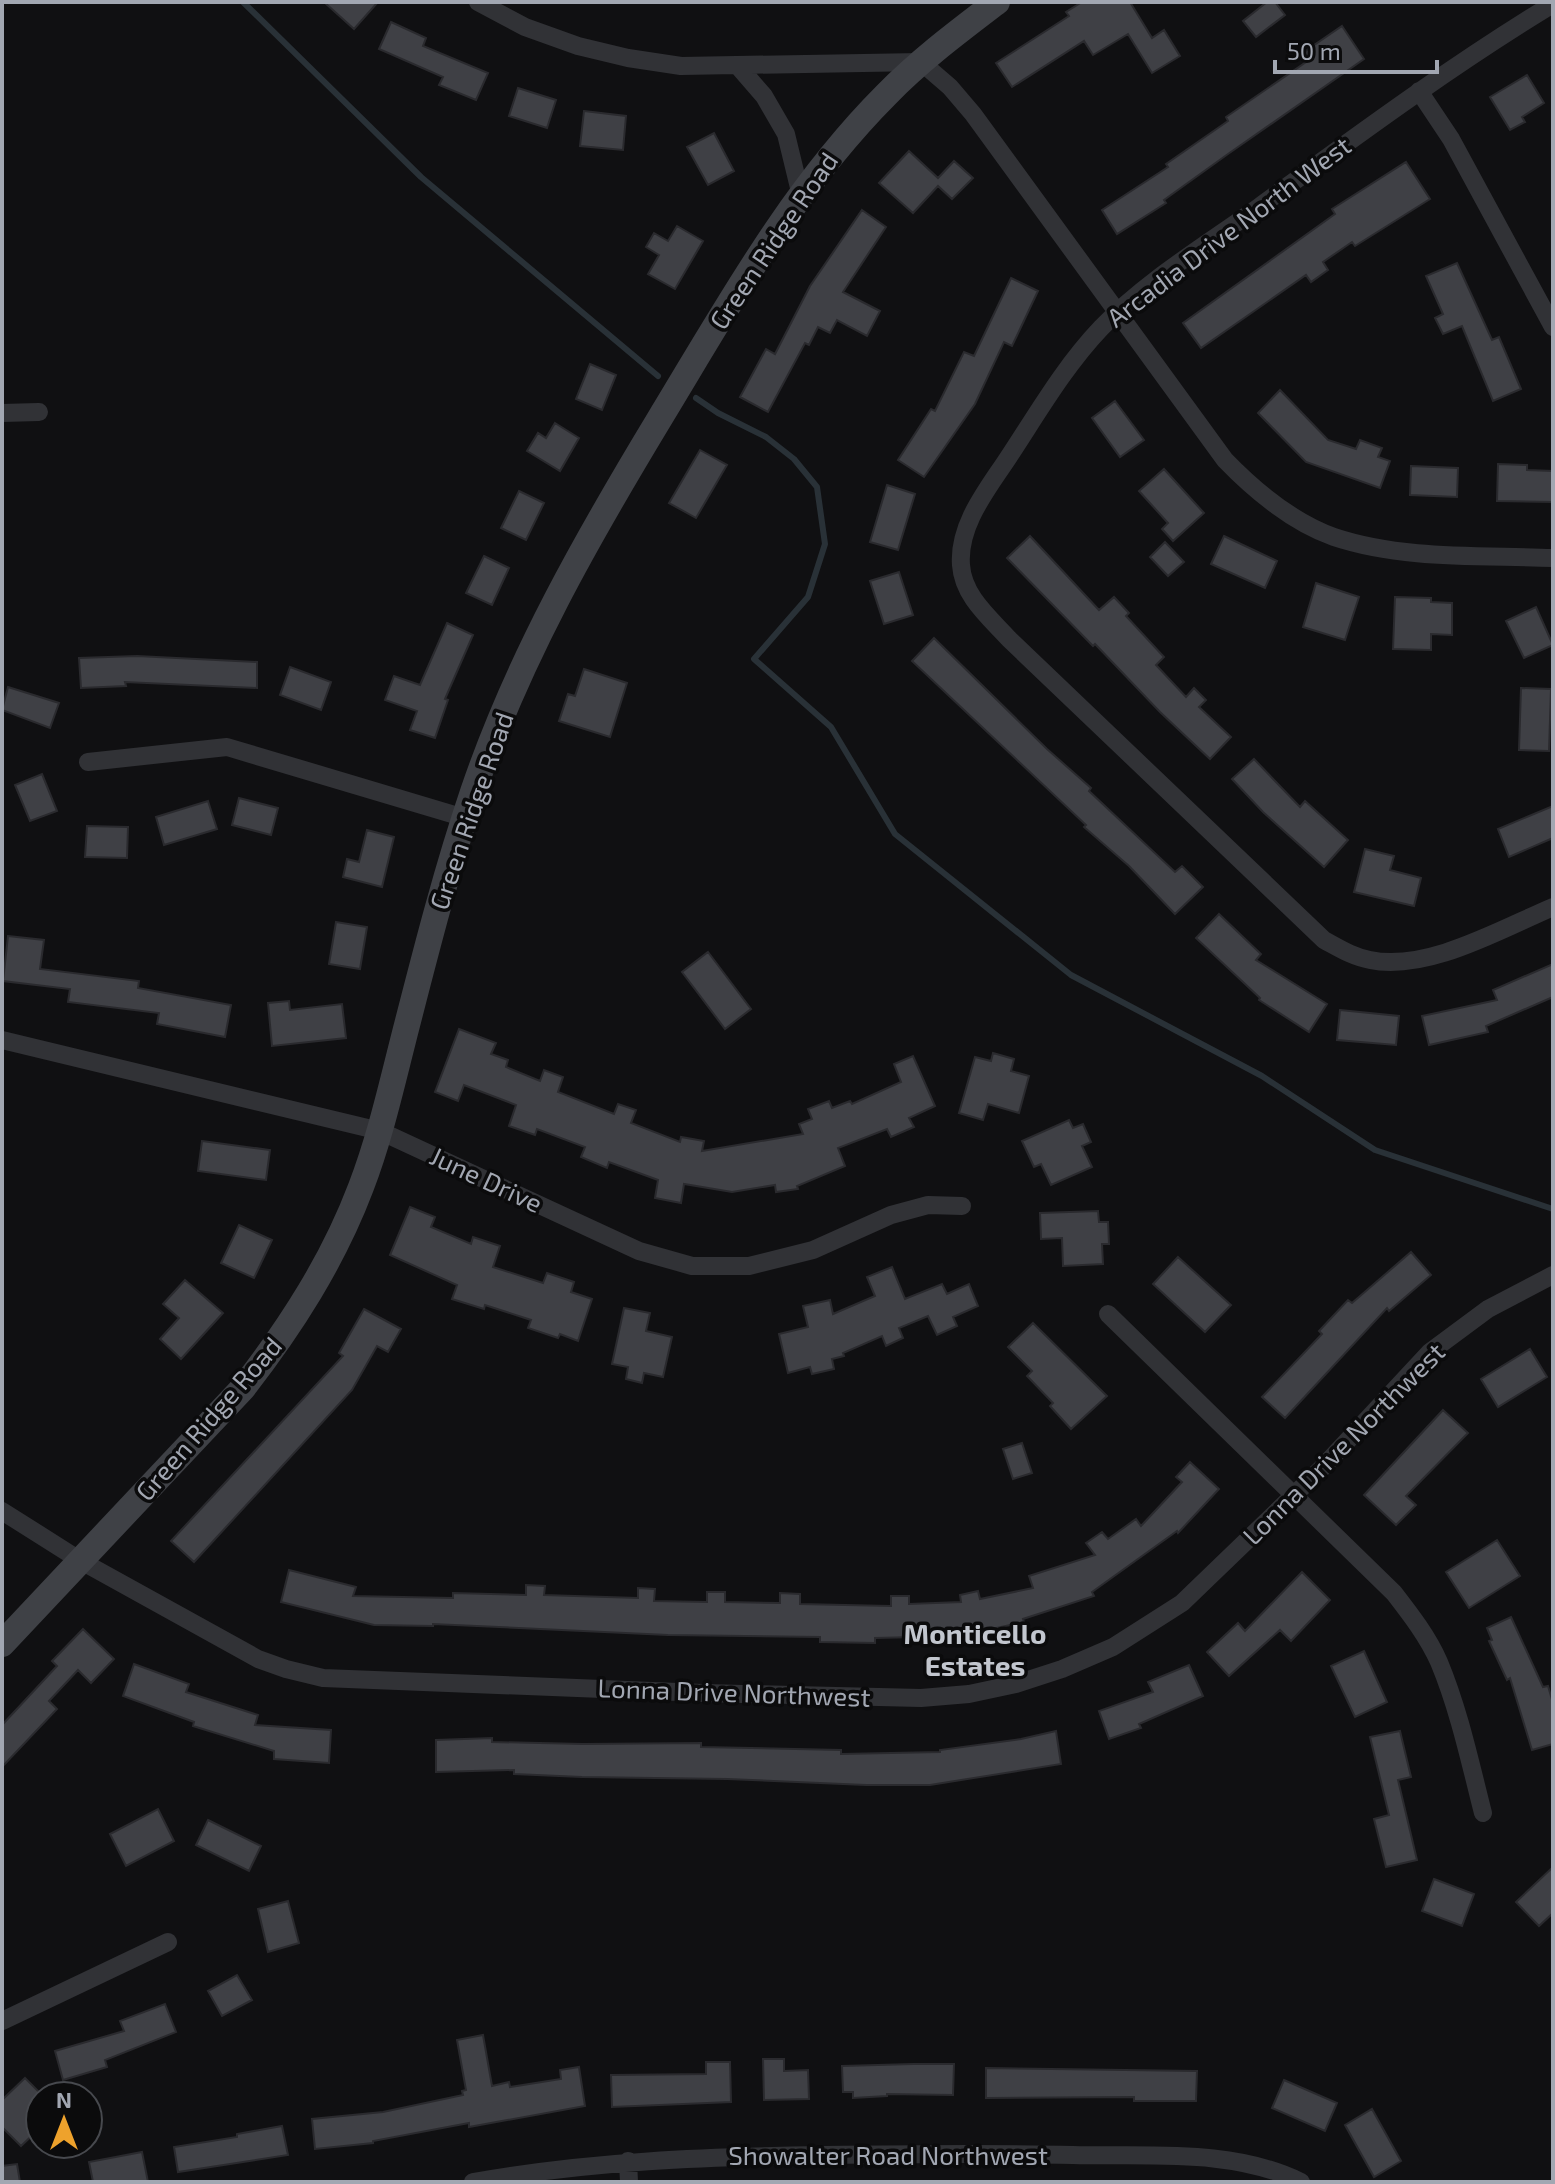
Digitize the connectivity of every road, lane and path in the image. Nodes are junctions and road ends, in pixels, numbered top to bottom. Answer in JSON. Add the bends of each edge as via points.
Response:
{"nodes":[{"id":1,"x":478,"y":2,"type":"edge"},
{"id":2,"x":997,"y":2,"type":"edge"},
{"id":3,"x":1553,"y":4,"type":"edge"},
{"id":4,"x":921,"y":62,"type":"junction"},
{"id":5,"x":738,"y":66,"type":"junction"},
{"id":6,"x":1419,"y":91,"type":"junction"},
{"id":7,"x":801,"y":196,"type":"junction"},
{"id":8,"x":1117,"y":313,"type":"junction"},
{"id":9,"x":1553,"y":327,"type":"edge"},
{"id":10,"x":39,"y":412,"type":"dead end"},
{"id":11,"x":2,"y":413,"type":"edge"},
{"id":12,"x":1553,"y":558,"type":"edge"},
{"id":13,"x":88,"y":762,"type":"dead end"},
{"id":14,"x":465,"y":818,"type":"junction"},
{"id":15,"x":1553,"y":907,"type":"edge"},
{"id":16,"x":2,"y":1040,"type":"edge"},
{"id":17,"x":380,"y":1131,"type":"junction"},
{"id":18,"x":962,"y":1206,"type":"dead end"},
{"id":19,"x":1553,"y":1275,"type":"edge"},
{"id":20,"x":1108,"y":1314,"type":"dead end"},
{"id":21,"x":1295,"y":1495,"type":"junction"},
{"id":22,"x":2,"y":1511,"type":"edge"},
{"id":23,"x":81,"y":1561,"type":"junction"},
{"id":24,"x":2,"y":1644,"type":"edge"},
{"id":25,"x":1483,"y":1813,"type":"dead end"},
{"id":26,"x":168,"y":1942,"type":"dead end"},
{"id":27,"x":2,"y":2021,"type":"edge"},
{"id":28,"x":628,"y":2161,"type":"junction"},
{"id":29,"x":473,"y":2182,"type":"edge"},
{"id":30,"x":629,"y":2182,"type":"edge"},
{"id":31,"x":1301,"y":2182,"type":"edge"}],
"edges":[{"from":1,"to":5,"type":"street","via":[[578,46],[681,66]]},
{"from":2,"to":4,"type":"street","name":"Green Ridge Road"},
{"from":3,"to":6,"type":"street","name":"Arcadia Drive North West"},
{"from":4,"to":5,"type":"street"},
{"from":4,"to":7,"type":"street","name":"Green Ridge Road","via":[[845,139]]},
{"from":4,"to":8,"type":"street","via":[[973,114]]},
{"from":5,"to":7,"type":"street","via":[[786,134]]},
{"from":6,"to":8,"type":"street","name":"Arcadia Drive North West"},
{"from":6,"to":9,"type":"street","via":[[1451,139]]},
{"from":7,"to":14,"type":"street","name":"Green Ridge Road","via":[[720,319],[555,600]]},
{"from":8,"to":12,"type":"street","via":[[1225,460],[1300,520],[1371,546]]},
{"from":8,"to":15,"type":"street","name":"Arcadia Drive North West","via":[[1071,362],[968,524],[961,567],[974,600],[1294,913],[1350,955],[1394,963],[1418,961]]},
{"from":10,"to":11,"type":"street"},
{"from":13,"to":14,"type":"street","via":[[227,747]]},
{"from":14,"to":17,"type":"street","name":"Green Ridge Road"},
{"from":16,"to":17,"type":"street","name":"June Drive"},
{"from":17,"to":18,"type":"street","name":"June Drive","via":[[639,1251],[692,1266],[749,1266],[813,1250],[891,1215],[928,1205]]},
{"from":17,"to":23,"type":"street","name":"Green Ridge Road","via":[[331,1255],[278,1343],[243,1388]]},
{"from":19,"to":21,"type":"street","name":"Lonna Drive Northwest","via":[[1488,1309],[1430,1352]]},
{"from":20,"to":21,"type":"street"},
{"from":21,"to":23,"type":"street","name":"Lonna Drive Northwest","via":[[1182,1603],[1113,1647],[1016,1684],[921,1698],[323,1678],[258,1659]]},
{"from":21,"to":25,"type":"street","via":[[1394,1593],[1418,1625],[1455,1705]]},
{"from":22,"to":23,"type":"street","name":"Lonna Drive Northwest"},
{"from":23,"to":24,"type":"street","name":"Green Ridge Road"},
{"from":26,"to":27,"type":"street"},
{"from":28,"to":29,"type":"street","name":"Showalter Road Northwest"},
{"from":28,"to":30,"type":"street"},
{"from":28,"to":31,"type":"street","name":"Showalter Road Northwest","via":[[979,2152],[1190,2158],[1250,2164]]}]}
